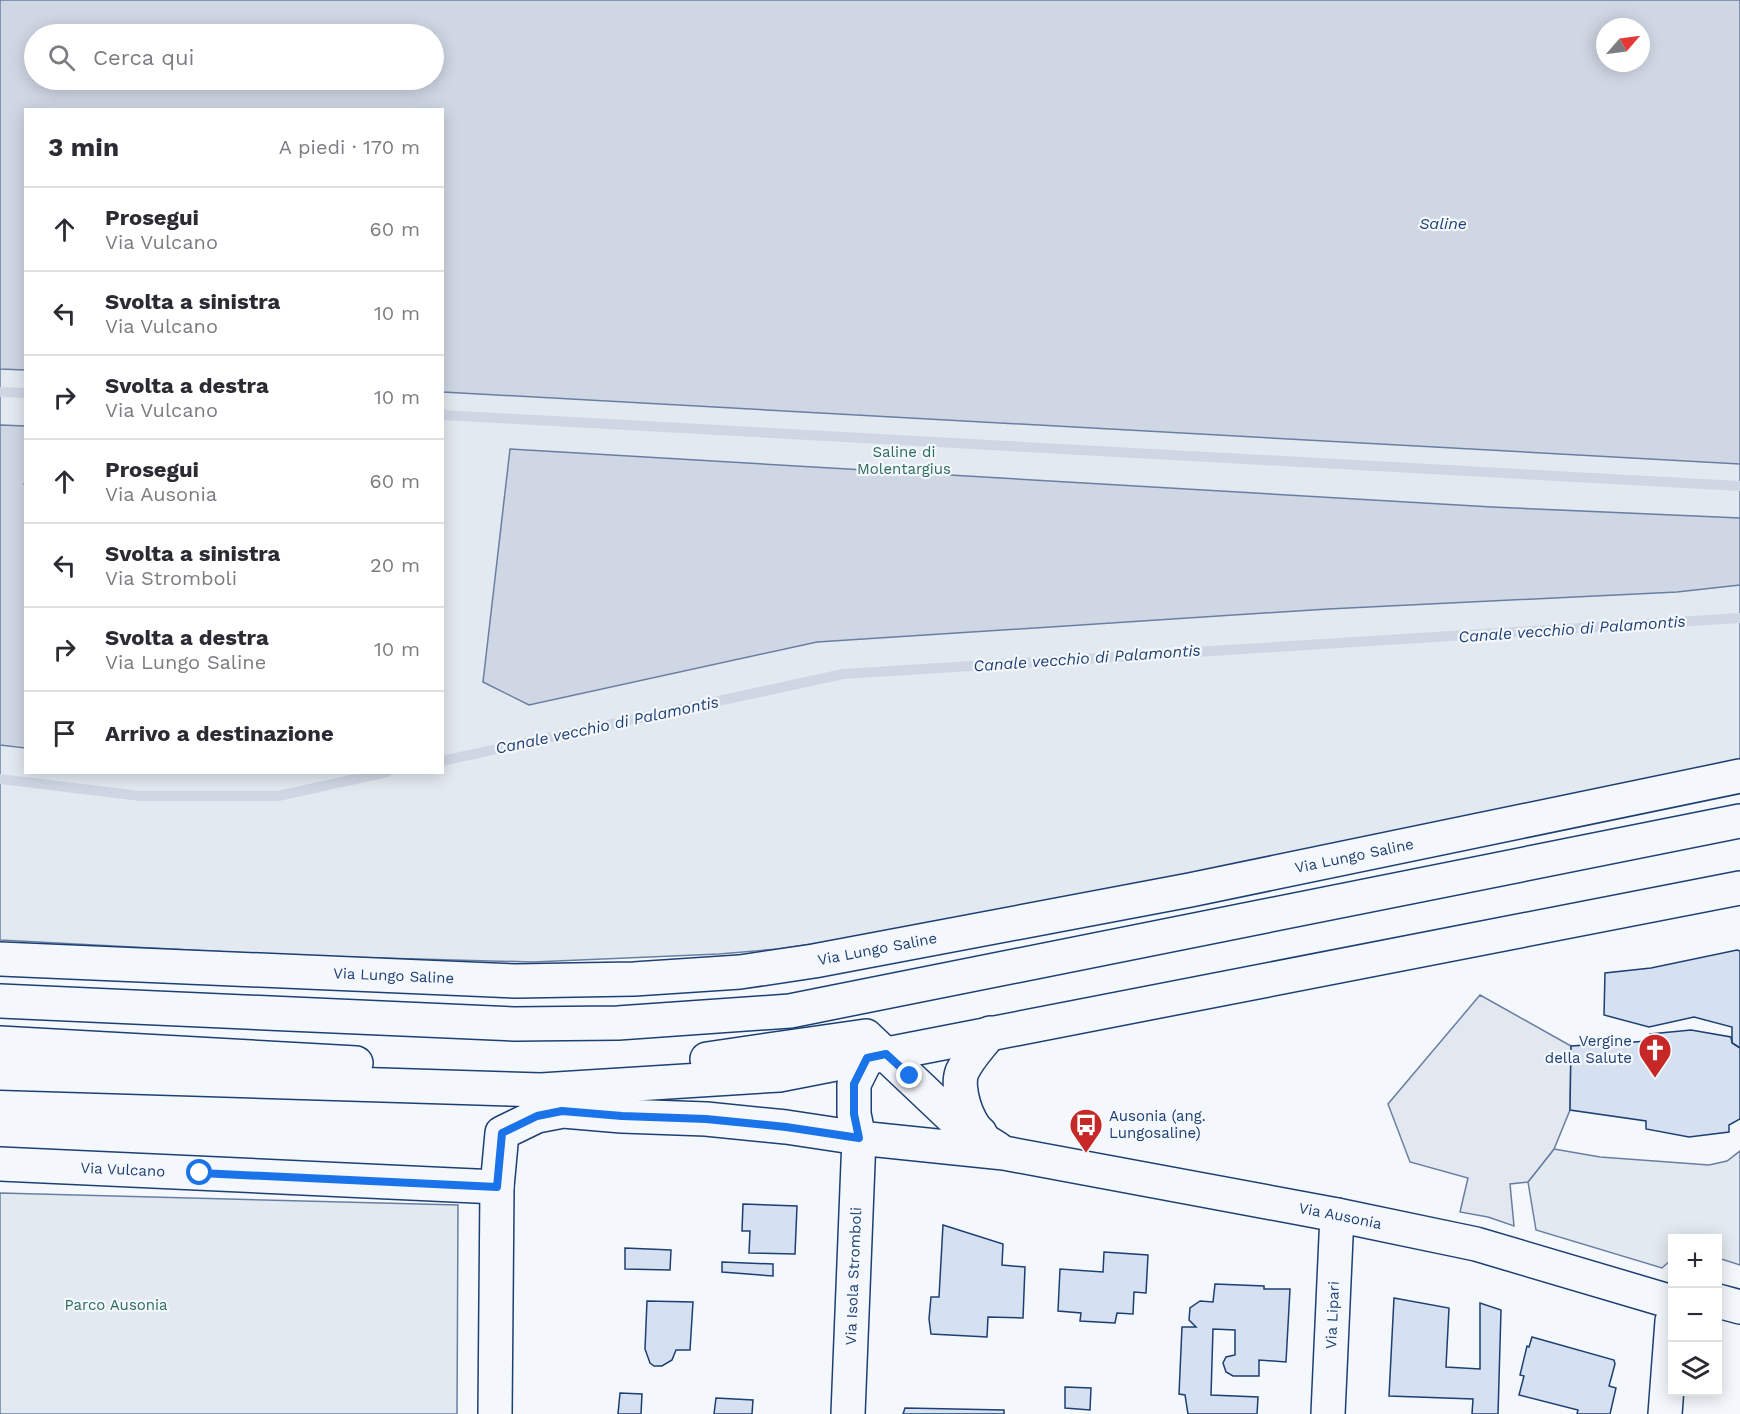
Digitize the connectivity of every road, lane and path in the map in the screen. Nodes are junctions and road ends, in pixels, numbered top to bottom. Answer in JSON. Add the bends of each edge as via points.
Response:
{"nodes":[{"id":1,"x":1740,"y":776,"type":"edge"},
{"id":2,"x":1740,"y":821,"type":"edge"},
{"id":3,"x":1740,"y":888,"type":"edge"},
{"id":4,"x":0,"y":959,"type":"edge"},
{"id":5,"x":0,"y":1001,"type":"edge"},
{"id":6,"x":990,"y":1033,"type":"junction"},
{"id":7,"x":0,"y":1043,"type":"edge"},
{"id":8,"x":876,"y":1056,"type":"junction"},
{"id":9,"x":0,"y":1073,"type":"edge"},
{"id":10,"x":464,"y":1089,"type":"junction"},
{"id":11,"x":502,"y":1133,"type":"junction"},
{"id":12,"x":859,"y":1138,"type":"junction"},
{"id":13,"x":1004,"y":1153,"type":"junction"},
{"id":14,"x":0,"y":1164,"type":"edge"},
{"id":15,"x":497,"y":1187,"type":"junction"},
{"id":16,"x":1337,"y":1215,"type":"junction"},
{"id":17,"x":1668,"y":1301,"type":"edge"},
{"id":18,"x":1722,"y":1301,"type":"edge"},
{"id":19,"x":1740,"y":1307,"type":"edge"},
{"id":20,"x":1670,"y":1342,"type":"edge"},
{"id":21,"x":495,"y":1414,"type":"edge"},
{"id":22,"x":848,"y":1414,"type":"edge"},
{"id":23,"x":1328,"y":1414,"type":"edge"},
{"id":24,"x":1665,"y":1414,"type":"edge"}],
"edges":[{"from":1,"to":4,"type":"street","name":"Via Lungo Saline","via":[[1190,890],[740,972],[569,982]]},
{"from":2,"to":5,"type":"street","via":[[790,1011],[618,1023],[514,1024]]},
{"from":3,"to":6,"type":"street"},
{"from":6,"to":8,"type":"street"},
{"from":6,"to":13,"type":"street","name":"Via Ausonia","via":[[961,1073],[962,1102],[974,1128]]},
{"from":7,"to":8,"type":"street","via":[[536,1073],[726,1058],[866,1036]]},
{"from":8,"to":10,"type":"street","via":[[768,1076],[542,1090]]},
{"from":8,"to":12,"type":"street","name":"Via Isola Stromboli","via":[[854,1084]]},
{"from":8,"to":13,"type":"street","via":[[960,1125]]},
{"from":9,"to":10,"type":"street"},
{"from":10,"to":11,"type":"street","via":[[494,1106]]},
{"from":11,"to":12,"type":"street","name":"Via Ausonia","via":[[537,1116],[562,1111],[717,1120]]},
{"from":11,"to":15,"type":"street"},
{"from":12,"to":13,"type":"street","name":"Via Ausonia"},
{"from":12,"to":22,"type":"street","name":"Via Isola Stromboli"},
{"from":13,"to":16,"type":"street","name":"Via Ausonia"},
{"from":14,"to":15,"type":"street","name":"Via Vulcano"},
{"from":15,"to":21,"type":"street"},
{"from":16,"to":17,"type":"street","name":"Via Ausonia","via":[[1476,1244]]},
{"from":16,"to":23,"type":"street","name":"Via Lipari"},
{"from":18,"to":19,"type":"street"},
{"from":20,"to":24,"type":"street"}]}
